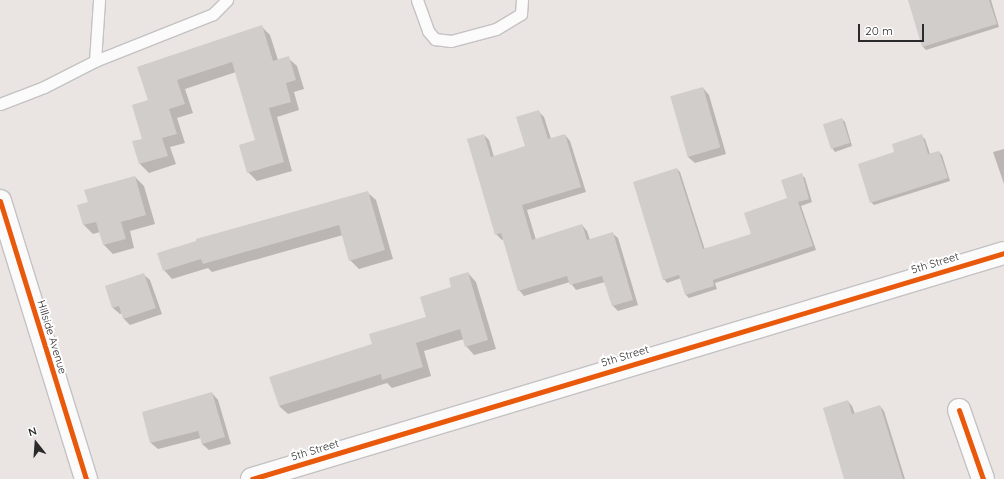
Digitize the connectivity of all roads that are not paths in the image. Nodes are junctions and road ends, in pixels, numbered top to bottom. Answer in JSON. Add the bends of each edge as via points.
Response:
{"nodes":[{"id":1,"x":99,"y":0,"type":"edge"},
{"id":2,"x":226,"y":0,"type":"edge"},
{"id":3,"x":417,"y":0,"type":"edge"},
{"id":4,"x":522,"y":0,"type":"edge"},
{"id":5,"x":95,"y":61,"type":"junction"},
{"id":6,"x":0,"y":104,"type":"edge"},
{"id":7,"x":0,"y":200,"type":"edge"},
{"id":8,"x":1004,"y":253,"type":"edge"},
{"id":9,"x":959,"y":410,"type":"dead end"},
{"id":10,"x":86,"y":479,"type":"edge"},
{"id":11,"x":252,"y":479,"type":"edge"},
{"id":12,"x":983,"y":479,"type":"edge"}],
"edges":[{"from":1,"to":5,"type":"lane"},
{"from":2,"to":5,"type":"lane","via":[[213,14]]},
{"from":3,"to":4,"type":"lane","via":[[428,31],[435,39],[451,41],[496,29],[521,14]]},
{"from":5,"to":6,"type":"lane","via":[[44,87]]},
{"from":7,"to":10,"type":"street","name":"Hillside Avenue"},
{"from":8,"to":11,"type":"street","name":"5th Street"},
{"from":9,"to":12,"type":"street"}]}
